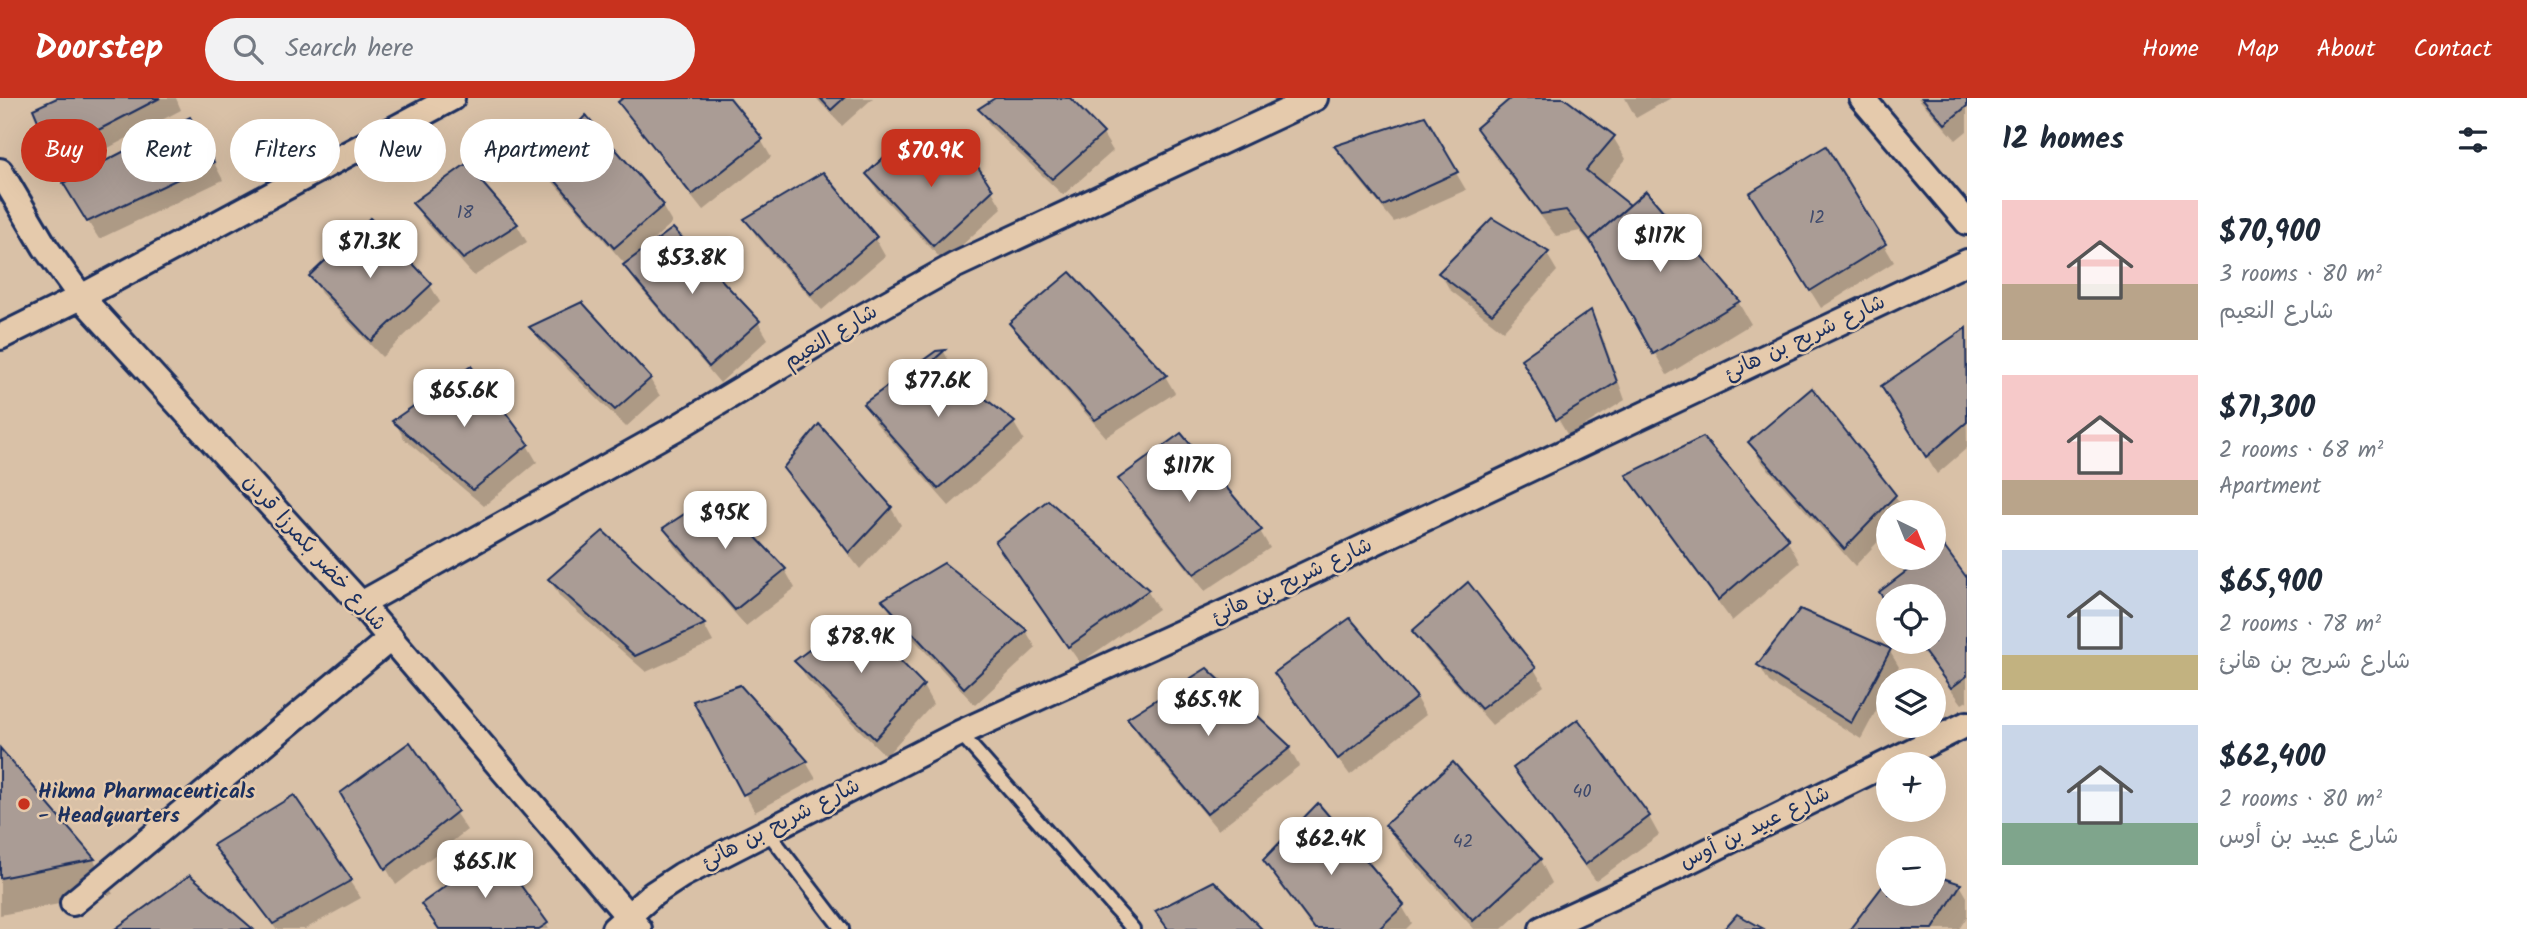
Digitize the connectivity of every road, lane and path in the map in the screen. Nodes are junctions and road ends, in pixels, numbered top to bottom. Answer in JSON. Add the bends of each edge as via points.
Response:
{"nodes":[{"id":1,"x":452,"y":98,"type":"edge"},
{"id":2,"x":1315,"y":98,"type":"edge"},
{"id":3,"x":1862,"y":98,"type":"edge"},
{"id":4,"x":0,"y":171,"type":"edge"},
{"id":5,"x":1967,"y":222,"type":"edge"},
{"id":6,"x":1967,"y":262,"type":"edge"},
{"id":7,"x":81,"y":297,"type":"junction"},
{"id":8,"x":0,"y":337,"type":"edge"},
{"id":9,"x":361,"y":604,"type":"junction"},
{"id":10,"x":391,"y":638,"type":"junction"},
{"id":11,"x":1967,"y":724,"type":"edge"},
{"id":12,"x":960,"y":733,"type":"junction"},
{"id":13,"x":766,"y":831,"type":"junction"},
{"id":14,"x":73,"y":903,"type":"dead end"},
{"id":15,"x":627,"y":925,"type":"edge"},
{"id":16,"x":842,"y":929,"type":"edge"},
{"id":17,"x":1133,"y":929,"type":"edge"},
{"id":18,"x":1542,"y":929,"type":"edge"}],
"edges":[{"from":1,"to":7,"type":"street"},
{"from":2,"to":9,"type":"street","name":"شارع النعيم","via":[[954,267]]},
{"from":3,"to":5,"type":"street"},
{"from":4,"to":7,"type":"street","name":"شارع خضر بكمرزا قردن"},
{"from":6,"to":12,"type":"street","name":"شارع شريح بن هانئ"},
{"from":7,"to":8,"type":"street"},
{"from":7,"to":9,"type":"street","name":"شارع خضر بكمرزا قردن"},
{"from":9,"to":10,"type":"street","name":"شارع خضر بكمرزا قردن"},
{"from":10,"to":14,"type":"street"},
{"from":10,"to":15,"type":"street","name":"شارع خضر بكمرزا قردن"},
{"from":11,"to":18,"type":"street","name":"شارع عبيد بن أوس"},
{"from":12,"to":13,"type":"street","name":"شارع شريح بن هانئ"},
{"from":12,"to":17,"type":"lane"},
{"from":13,"to":15,"type":"street","name":"شارع شريح بن هانئ","via":[[653,894]]},
{"from":13,"to":16,"type":"lane"}]}
